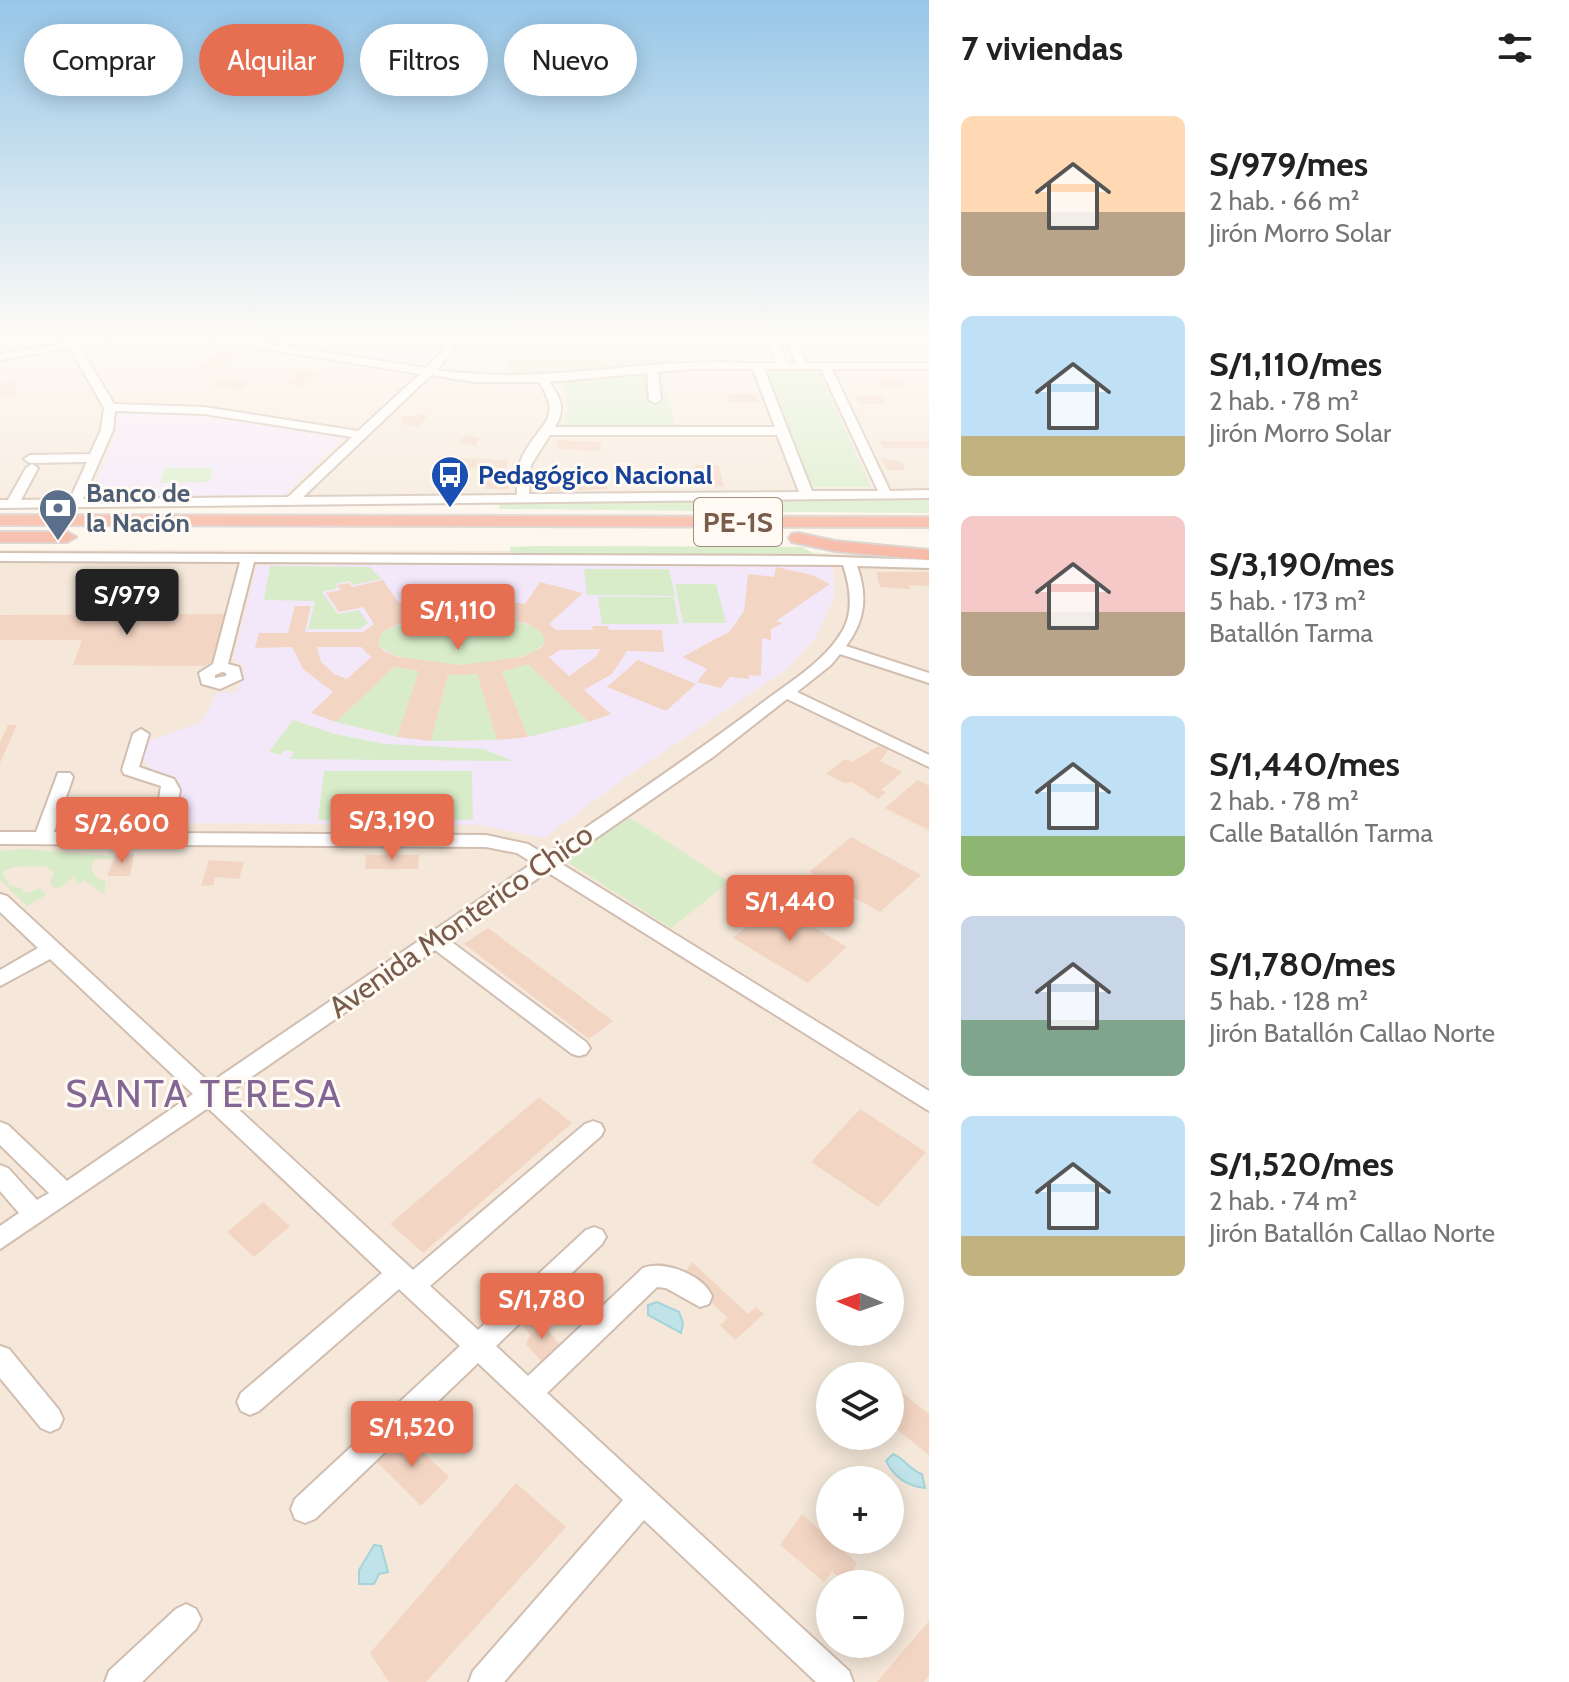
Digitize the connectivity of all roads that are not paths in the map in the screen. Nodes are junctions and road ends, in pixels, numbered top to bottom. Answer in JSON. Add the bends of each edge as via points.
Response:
{"nodes":[{"id":1,"x":109,"y":413,"type":"edge"},
{"id":2,"x":244,"y":413,"type":"edge"},
{"id":3,"x":382,"y":413,"type":"edge"},
{"id":4,"x":558,"y":413,"type":"edge"},
{"id":5,"x":777,"y":413,"type":"edge"},
{"id":6,"x":847,"y":413,"type":"edge"},
{"id":7,"x":549,"y":431,"type":"junction"},
{"id":8,"x":784,"y":431,"type":"junction"},
{"id":9,"x":359,"y":435,"type":"junction"},
{"id":10,"x":95,"y":458,"type":"junction"},
{"id":11,"x":806,"y":493,"type":"junction"},
{"id":12,"x":885,"y":493,"type":"junction"},
{"id":13,"x":929,"y":494,"type":"edge"},
{"id":14,"x":523,"y":496,"type":"junction"},
{"id":15,"x":290,"y":502,"type":"junction"},
{"id":16,"x":6,"y":504,"type":"edge"},
{"id":17,"x":74,"y":504,"type":"junction"},
{"id":18,"x":0,"y":520,"type":"edge"},
{"id":19,"x":929,"y":522,"type":"edge"},
{"id":20,"x":0,"y":537,"type":"edge"},
{"id":21,"x":798,"y":538,"type":"junction"},
{"id":22,"x":929,"y":538,"type":"edge"},
{"id":23,"x":929,"y":555,"type":"edge"},
{"id":24,"x":0,"y":557,"type":"edge"},
{"id":25,"x":248,"y":558,"type":"junction"},
{"id":26,"x":848,"y":561,"type":"junction"},
{"id":27,"x":929,"y":564,"type":"edge"},
{"id":28,"x":839,"y":649,"type":"junction"},
{"id":29,"x":199,"y":676,"type":"dead end"},
{"id":30,"x":929,"y":678,"type":"edge"},
{"id":31,"x":787,"y":693,"type":"junction"},
{"id":32,"x":141,"y":734,"type":"dead end"},
{"id":33,"x":929,"y":762,"type":"edge"},
{"id":34,"x":64,"y":777,"type":"dead end"},
{"id":35,"x":0,"y":838,"type":"edge"},
{"id":36,"x":43,"y":838,"type":"junction"},
{"id":37,"x":162,"y":839,"type":"junction"},
{"id":38,"x":546,"y":861,"type":"junction"},
{"id":39,"x":0,"y":901,"type":"edge"},
{"id":40,"x":434,"y":939,"type":"junction"},
{"id":41,"x":52,"y":949,"type":"junction"},
{"id":42,"x":0,"y":979,"type":"edge"},
{"id":43,"x":579,"y":1048,"type":"dead end"},
{"id":44,"x":211,"y":1094,"type":"junction"},
{"id":45,"x":929,"y":1102,"type":"edge"},
{"id":46,"x":593,"y":1130,"type":"dead end"},
{"id":47,"x":0,"y":1131,"type":"edge"},
{"id":48,"x":0,"y":1175,"type":"edge"},
{"id":49,"x":65,"y":1194,"type":"junction"},
{"id":50,"x":35,"y":1214,"type":"junction"},
{"id":51,"x":594,"y":1237,"type":"dead end"},
{"id":52,"x":0,"y":1239,"type":"edge"},
{"id":53,"x":407,"y":1279,"type":"junction"},
{"id":54,"x":700,"y":1296,"type":"dead end"},
{"id":55,"x":479,"y":1346,"type":"junction"},
{"id":56,"x":0,"y":1358,"type":"edge"},
{"id":57,"x":529,"y":1393,"type":"junction"},
{"id":58,"x":250,"y":1402,"type":"dead end"},
{"id":59,"x":50,"y":1419,"type":"dead end"},
{"id":60,"x":643,"y":1499,"type":"junction"},
{"id":61,"x":305,"y":1509,"type":"dead end"},
{"id":62,"x":186,"y":1619,"type":"dead end"},
{"id":63,"x":120,"y":1682,"type":"edge"},
{"id":64,"x":484,"y":1682,"type":"edge"},
{"id":65,"x":838,"y":1682,"type":"edge"}],
"edges":[{"from":1,"to":10,"type":"street"},
{"from":2,"to":9,"type":"street"},
{"from":3,"to":9,"type":"street"},
{"from":4,"to":7,"type":"street"},
{"from":5,"to":8,"type":"street"},
{"from":6,"to":12,"type":"street"},
{"from":7,"to":8,"type":"street"},
{"from":7,"to":14,"type":"street","via":[[525,464]]},
{"from":8,"to":11,"type":"street"},
{"from":9,"to":15,"type":"street"},
{"from":10,"to":16,"type":"street","via":[[31,463]]},
{"from":10,"to":17,"type":"street"},
{"from":11,"to":12,"type":"street"},
{"from":11,"to":14,"type":"street"},
{"from":12,"to":13,"type":"street"},
{"from":14,"to":15,"type":"street"},
{"from":15,"to":17,"type":"street"},
{"from":16,"to":17,"type":"street"},
{"from":18,"to":19,"type":"highway","number":"PE-1S"},
{"from":20,"to":21,"type":"highway","number":"PE-1S"},
{"from":21,"to":22,"type":"highway","number":"PE-1S"},
{"from":21,"to":23,"type":"highway"},
{"from":24,"to":25,"type":"street"},
{"from":25,"to":26,"type":"street"},
{"from":25,"to":29,"type":"street","via":[[220,667]]},
{"from":26,"to":27,"type":"street"},
{"from":26,"to":28,"type":"street","name":"Avenida Monterico Chico","via":[[858,601]]},
{"from":28,"to":30,"type":"street"},
{"from":28,"to":31,"type":"street","name":"Avenida Monterico Chico"},
{"from":31,"to":33,"type":"street"},
{"from":31,"to":38,"type":"street","name":"Avenida Monterico Chico"},
{"from":32,"to":37,"type":"street","via":[[130,770],[168,783],[171,790]]},
{"from":34,"to":36,"type":"street"},
{"from":35,"to":36,"type":"street"},
{"from":36,"to":37,"type":"street"},
{"from":37,"to":38,"type":"street","via":[[486,841],[522,848]]},
{"from":38,"to":40,"type":"street","name":"Avenida Monterico Chico"},
{"from":38,"to":45,"type":"street"},
{"from":39,"to":41,"type":"street"},
{"from":40,"to":43,"type":"street"},
{"from":40,"to":44,"type":"street","name":"Avenida Monterico Chico"},
{"from":41,"to":42,"type":"street"},
{"from":41,"to":44,"type":"street"},
{"from":44,"to":49,"type":"street","name":"Avenida Monterico Chico"},
{"from":44,"to":53,"type":"street"},
{"from":46,"to":53,"type":"street"},
{"from":47,"to":49,"type":"street"},
{"from":48,"to":50,"type":"street"},
{"from":49,"to":50,"type":"street","name":"Avenida Monterico Chico"},
{"from":50,"to":52,"type":"street","name":"Avenida Monterico Chico"},
{"from":51,"to":55,"type":"street"},
{"from":53,"to":55,"type":"street"},
{"from":53,"to":58,"type":"street"},
{"from":54,"to":57,"type":"street","via":[[670,1278],[652,1276]]},
{"from":55,"to":57,"type":"street"},
{"from":55,"to":61,"type":"street"},
{"from":56,"to":59,"type":"street"},
{"from":57,"to":60,"type":"street"},
{"from":60,"to":64,"type":"street"},
{"from":60,"to":65,"type":"street"},
{"from":62,"to":63,"type":"street"}]}
